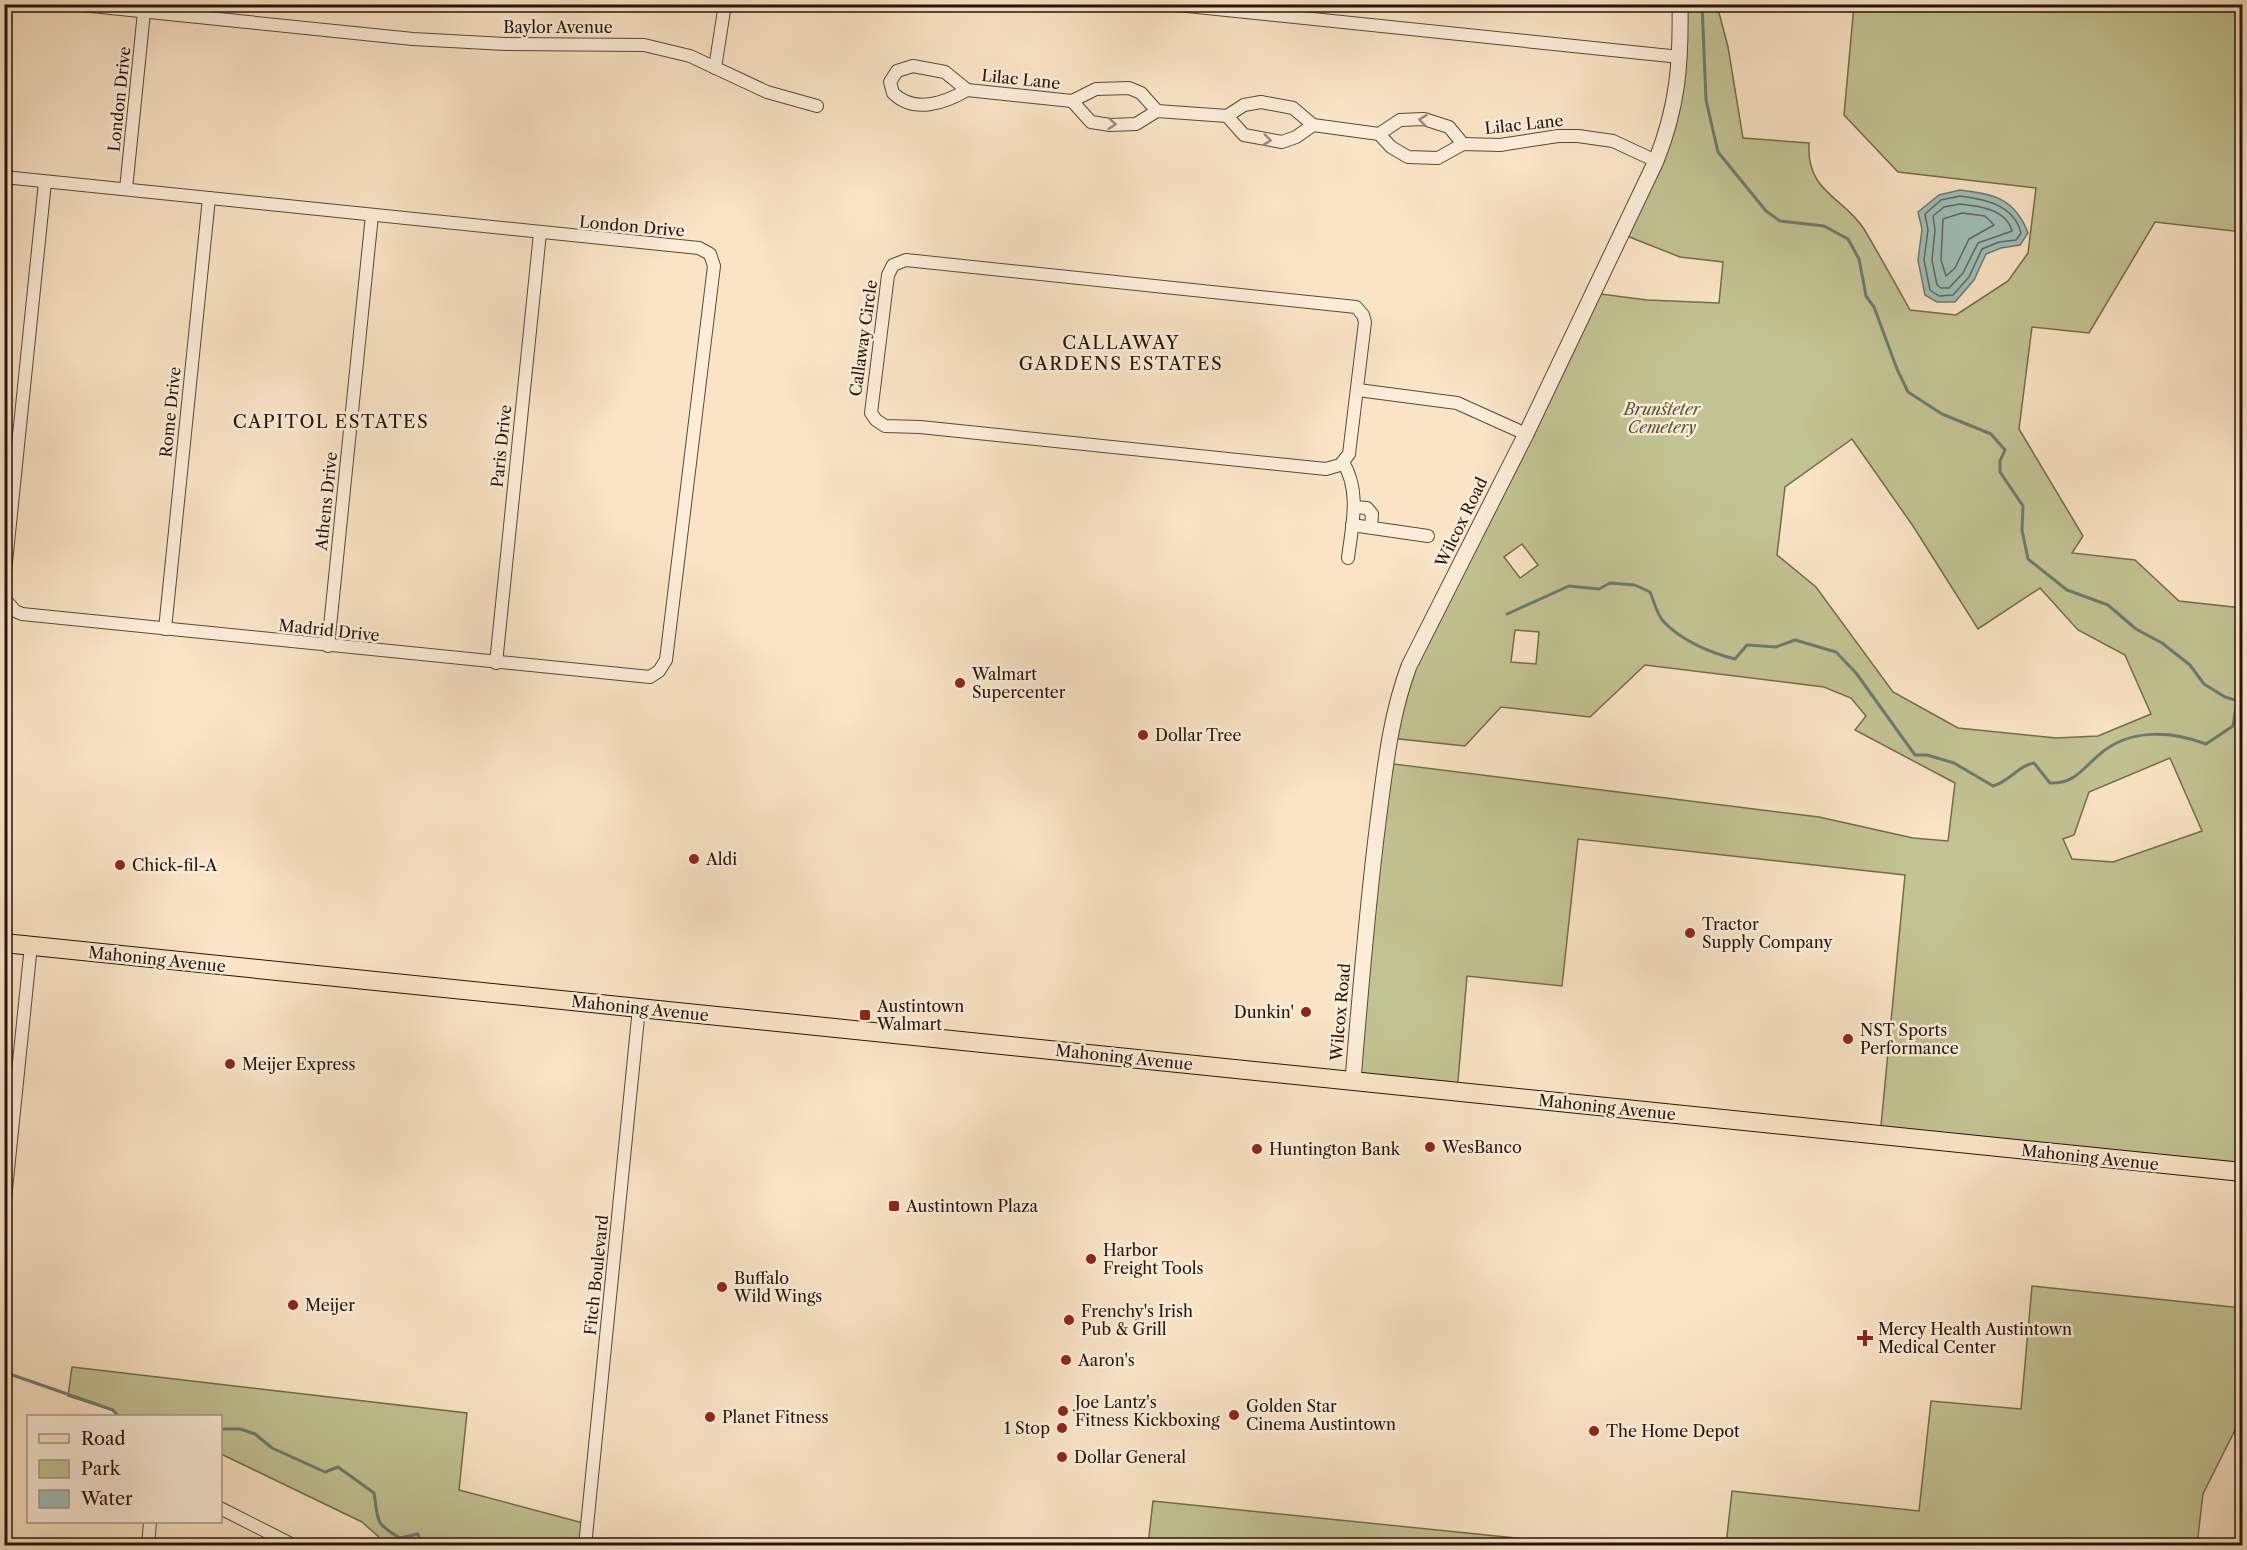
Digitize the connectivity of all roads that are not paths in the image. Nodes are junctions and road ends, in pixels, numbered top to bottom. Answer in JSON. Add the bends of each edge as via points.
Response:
{"nodes":[{"id":1,"x":72,"y":4,"type":"edge"},
{"id":2,"x":725,"y":4,"type":"edge"},
{"id":3,"x":1168,"y":4,"type":"edge"},
{"id":4,"x":1680,"y":4,"type":"edge"},
{"id":5,"x":144,"y":12,"type":"junction"},
{"id":6,"x":1680,"y":57,"type":"junction"},
{"id":7,"x":716,"y":68,"type":"junction"},
{"id":8,"x":967,"y":90,"type":"junction"},
{"id":9,"x":1072,"y":101,"type":"junction"},
{"id":10,"x":817,"y":106,"type":"dead end"},
{"id":11,"x":1157,"y":111,"type":"junction"},
{"id":12,"x":1227,"y":116,"type":"junction"},
{"id":13,"x":1312,"y":125,"type":"junction"},
{"id":14,"x":1379,"y":134,"type":"junction"},
{"id":15,"x":1462,"y":144,"type":"junction"},
{"id":16,"x":1656,"y":161,"type":"junction"},
{"id":17,"x":4,"y":177,"type":"edge"},
{"id":18,"x":45,"y":182,"type":"junction"},
{"id":19,"x":126,"y":189,"type":"junction"},
{"id":20,"x":209,"y":198,"type":"junction"},
{"id":21,"x":372,"y":215,"type":"junction"},
{"id":22,"x":540,"y":233,"type":"junction"},
{"id":23,"x":1358,"y":390,"type":"junction"},
{"id":24,"x":1526,"y":434,"type":"junction"},
{"id":25,"x":1343,"y":462,"type":"junction"},
{"id":26,"x":1354,"y":507,"type":"junction"},
{"id":27,"x":1352,"y":525,"type":"junction"},
{"id":28,"x":1371,"y":527,"type":"junction"},
{"id":29,"x":1428,"y":536,"type":"dead end"},
{"id":30,"x":1348,"y":558,"type":"dead end"},
{"id":31,"x":4,"y":582,"type":"edge"},
{"id":32,"x":4,"y":598,"type":"edge"},
{"id":33,"x":165,"y":629,"type":"junction"},
{"id":34,"x":328,"y":646,"type":"junction"},
{"id":35,"x":495,"y":663,"type":"junction"},
{"id":36,"x":657,"y":673,"type":"joint"},
{"id":37,"x":4,"y":943,"type":"edge"},
{"id":38,"x":31,"y":945,"type":"junction"},
{"id":39,"x":639,"y":1008,"type":"junction"},
{"id":40,"x":1353,"y":1080,"type":"junction"},
{"id":41,"x":2242,"y":1172,"type":"edge"},
{"id":42,"x":4,"y":1209,"type":"edge"},
{"id":43,"x":222,"y":1509,"type":"edge"},
{"id":44,"x":150,"y":1523,"type":"edge"},
{"id":45,"x":148,"y":1545,"type":"edge"},
{"id":46,"x":295,"y":1545,"type":"edge"},
{"id":47,"x":585,"y":1545,"type":"edge"}],
"edges":[{"from":1,"to":5,"type":"street","name":"Baylor Avenue"},
{"from":2,"to":7,"type":"street"},
{"from":3,"to":6,"type":"street"},
{"from":4,"to":6,"type":"street","name":"Wilcox Road"},
{"from":5,"to":7,"type":"street","name":"Baylor Avenue","via":[[413,39],[644,45],[690,56]]},
{"from":5,"to":19,"type":"street","name":"London Drive"},
{"from":6,"to":16,"type":"street","name":"Wilcox Road","via":[[1676,103]]},
{"from":7,"to":10,"type":"street","name":"Baylor Avenue","via":[[767,92]]},
{"from":8,"to":8,"type":"street","name":"Lilac Lane","via":[[945,72],[921,66],[903,68],[890,82],[898,98],[930,105],[947,102]]},
{"from":8,"to":9,"type":"street","name":"Lilac Lane"},
{"from":9,"to":11,"type":"street","name":"Lilac Lane","via":[[1096,88],[1129,88],[1141,93]]},
{"from":9,"to":11,"type":"street","name":"Lilac Lane","one_way":true,"via":[[1091,122],[1136,124]]},
{"from":11,"to":12,"type":"street"},
{"from":12,"to":13,"type":"street","via":[[1244,105],[1261,102],[1287,106]]},
{"from":12,"to":13,"type":"street","one_way":true,"via":[[1251,138],[1282,142]]},
{"from":13,"to":14,"type":"street"},
{"from":14,"to":15,"type":"street","name":"Lilac Lane","via":[[1408,157],[1437,158]]},
{"from":15,"to":14,"type":"street","name":"Lilac Lane","one_way":true,"via":[[1449,127],[1424,119],[1400,120]]},
{"from":15,"to":16,"type":"street","name":"Lilac Lane","via":[[1500,145],[1578,135],[1613,141]]},
{"from":16,"to":24,"type":"street","name":"Wilcox Road"},
{"from":17,"to":18,"type":"street","name":"London Drive"},
{"from":18,"to":19,"type":"street","name":"London Drive"},
{"from":18,"to":31,"type":"street"},
{"from":19,"to":20,"type":"street","name":"London Drive"},
{"from":20,"to":21,"type":"street","name":"London Drive"},
{"from":20,"to":33,"type":"street","name":"Rome Drive"},
{"from":21,"to":22,"type":"street","name":"London Drive"},
{"from":21,"to":34,"type":"street","name":"Athens Drive"},
{"from":22,"to":35,"type":"street","name":"Paris Drive"},
{"from":22,"to":36,"type":"street","name":"London Drive","via":[[699,248],[713,260],[666,660]]},
{"from":23,"to":24,"type":"street","via":[[1457,403]]},
{"from":23,"to":25,"type":"street","name":"Callaway Circle","via":[[1351,447]]},
{"from":23,"to":25,"type":"street","name":"Callaway Circle","via":[[1365,322],[1358,309],[1350,305],[906,260],[893,265],[888,275],[877,379],[870,406],[876,420],[885,426],[1326,469]]},
{"from":24,"to":40,"type":"street","name":"Wilcox Road","via":[[1409,666],[1397,704],[1389,735],[1364,931]]},
{"from":25,"to":26,"type":"street","via":[[1350,474]]},
{"from":26,"to":27,"type":"street"},
{"from":26,"to":28,"type":"street","via":[[1367,508],[1372,514]]},
{"from":27,"to":28,"type":"street"},
{"from":27,"to":30,"type":"street"},
{"from":28,"to":29,"type":"street"},
{"from":32,"to":33,"type":"street","name":"Madrid Drive","via":[[22,614]]},
{"from":33,"to":34,"type":"street","name":"Madrid Drive"},
{"from":34,"to":35,"type":"street","name":"Madrid Drive"},
{"from":35,"to":36,"type":"street","name":"Madrid Drive","via":[[642,678]]},
{"from":37,"to":38,"type":"main road","name":"Mahoning Avenue"},
{"from":38,"to":39,"type":"main road","name":"Mahoning Avenue"},
{"from":38,"to":42,"type":"street"},
{"from":39,"to":40,"type":"main road","name":"Mahoning Avenue"},
{"from":39,"to":47,"type":"street","name":"Fitch Boulevard"},
{"from":40,"to":41,"type":"main road","name":"Mahoning Avenue"},
{"from":43,"to":46,"type":"street"},
{"from":44,"to":45,"type":"street"}]}
